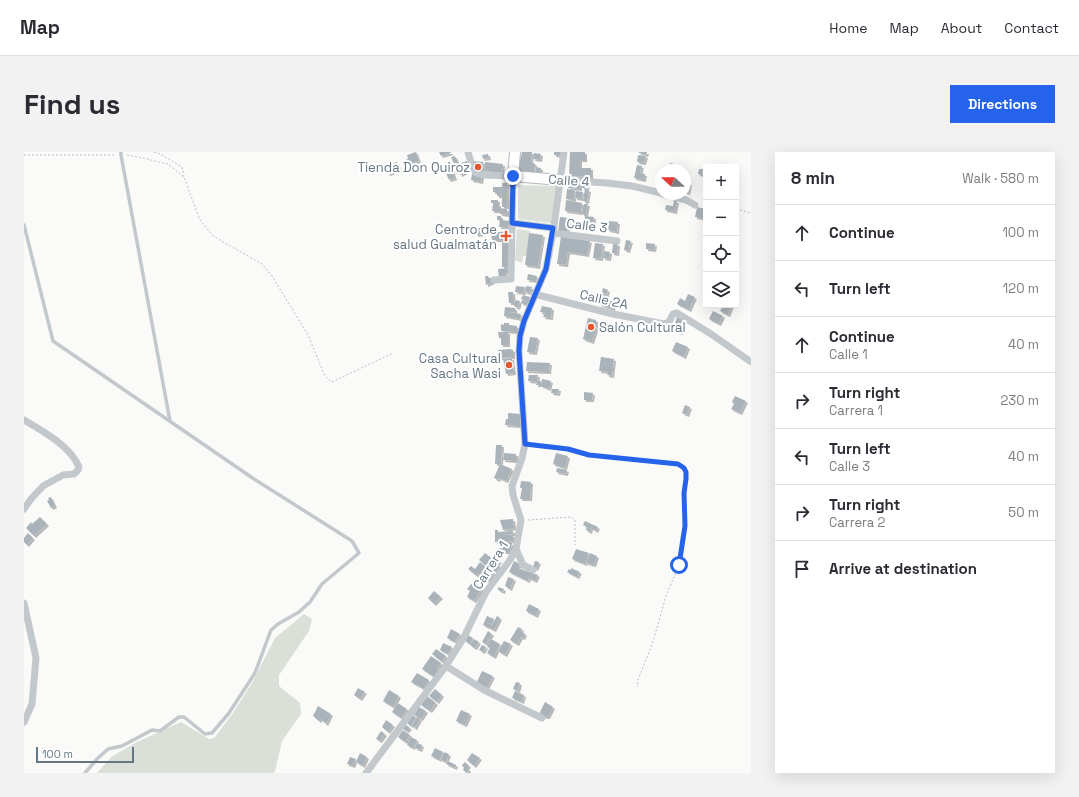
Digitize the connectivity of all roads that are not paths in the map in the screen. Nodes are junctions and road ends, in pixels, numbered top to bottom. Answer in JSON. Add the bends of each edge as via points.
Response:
{"nodes":[{"id":1,"x":468,"y":152,"type":"edge"},
{"id":2,"x":515,"y":152,"type":"edge"},
{"id":3,"x":564,"y":152,"type":"edge"},
{"id":4,"x":121,"y":154,"type":"edge"},
{"id":5,"x":513,"y":176,"type":"junction"},
{"id":6,"x":560,"y":180,"type":"junction"},
{"id":7,"x":655,"y":192,"type":"edge"},
{"id":8,"x":686,"y":200,"type":"edge"},
{"id":9,"x":695,"y":205,"type":"dead end"},
{"id":10,"x":512,"y":223,"type":"junction"},
{"id":11,"x":24,"y":225,"type":"edge"},
{"id":12,"x":553,"y":231,"type":"junction"},
{"id":13,"x":617,"y":241,"type":"dead end"},
{"id":14,"x":494,"y":280,"type":"dead end"},
{"id":15,"x":534,"y":294,"type":"junction"},
{"id":16,"x":751,"y":362,"type":"edge"},
{"id":17,"x":24,"y":420,"type":"edge"},
{"id":18,"x":170,"y":421,"type":"junction"},
{"id":19,"x":525,"y":444,"type":"junction"},
{"id":20,"x":568,"y":449,"type":"road end"},
{"id":21,"x":24,"y":509,"type":"edge"},
{"id":22,"x":516,"y":549,"type":"junction"},
{"id":23,"x":533,"y":570,"type":"dead end"},
{"id":24,"x":24,"y":603,"type":"edge"},
{"id":25,"x":446,"y":666,"type":"junction"},
{"id":26,"x":542,"y":718,"type":"dead end"},
{"id":27,"x":24,"y":722,"type":"edge"},
{"id":28,"x":85,"y":773,"type":"edge"},
{"id":29,"x":366,"y":773,"type":"edge"}],
"edges":[{"from":1,"to":5,"type":"street","name":"Calle 4","via":[[476,172],[485,175]]},
{"from":2,"to":5,"type":"street"},
{"from":3,"to":6,"type":"street","name":"Carrera 1"},
{"from":4,"to":18,"type":"lane"},
{"from":5,"to":6,"type":"street","name":"Calle 4"},
{"from":5,"to":10,"type":"street"},
{"from":6,"to":7,"type":"street","name":"Calle 4","via":[[632,186]]},
{"from":6,"to":12,"type":"street","name":"Carrera 1"},
{"from":8,"to":9,"type":"street","name":"Calle 4"},
{"from":10,"to":12,"type":"street","name":"Calle 3"},
{"from":10,"to":14,"type":"street","via":[[511,279]]},
{"from":11,"to":18,"type":"lane","via":[[54,341]]},
{"from":12,"to":13,"type":"street","name":"Calle 3"},
{"from":12,"to":15,"type":"street","name":"Carrera 1","via":[[546,269]]},
{"from":15,"to":16,"type":"street","name":"Calle 2A","via":[[664,324],[677,313]]},
{"from":15,"to":19,"type":"street","name":"Carrera 1","via":[[520,336],[519,351]]},
{"from":17,"to":21,"type":"street","via":[[48,434],[79,467],[74,474],[63,475],[43,486]]},
{"from":18,"to":28,"type":"lane","via":[[254,479],[352,541],[359,553],[322,584],[310,602],[299,612],[271,630],[255,673],[229,713],[212,733],[205,734],[184,717],[180,717],[160,731],[152,730],[122,746],[108,749]]},
{"from":19,"to":20,"type":"lane"},
{"from":19,"to":22,"type":"street","name":"Carrera 1","via":[[512,486],[521,520]]},
{"from":22,"to":23,"type":"street","via":[[523,565]]},
{"from":22,"to":25,"type":"street","name":"Carrera 1","via":[[486,592],[463,639]]},
{"from":24,"to":27,"type":"street","via":[[36,658],[32,704]]},
{"from":25,"to":26,"type":"street","via":[[484,690]]},
{"from":25,"to":29,"type":"street","name":"Carrera 1"}]}
